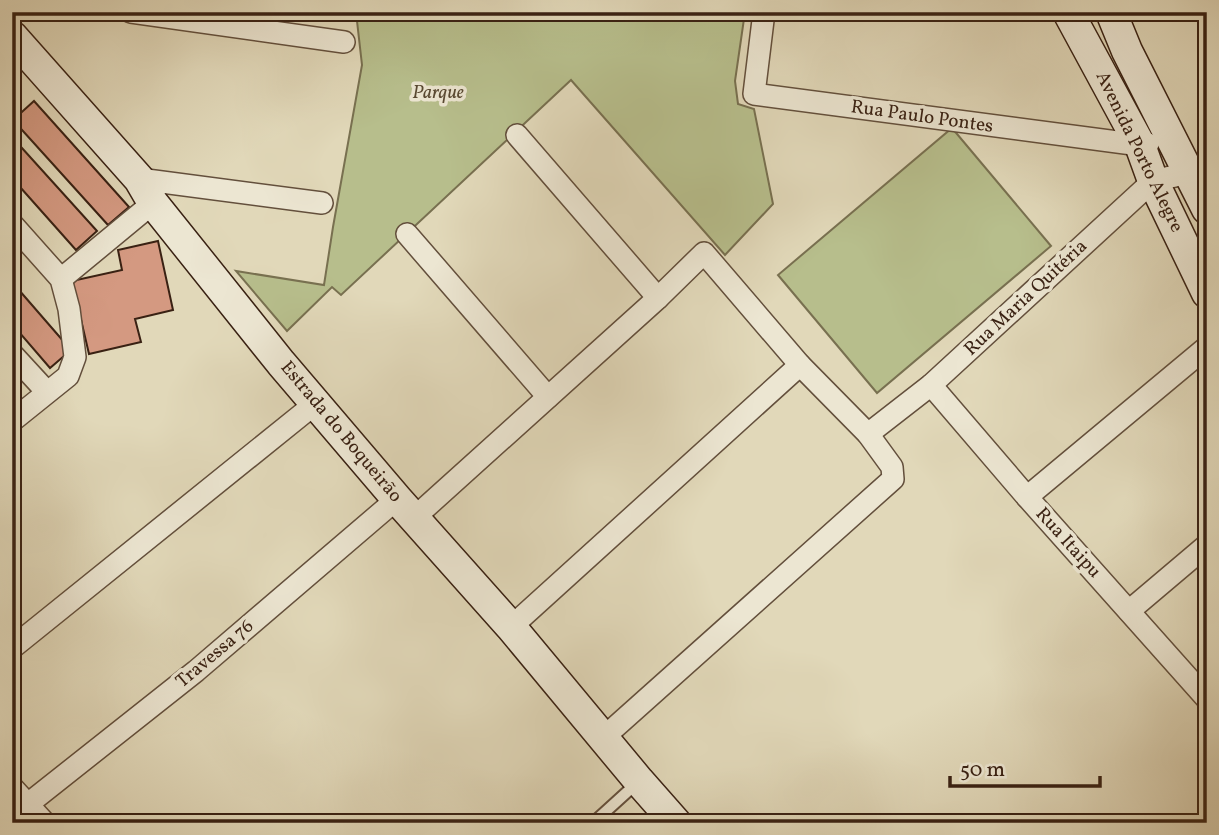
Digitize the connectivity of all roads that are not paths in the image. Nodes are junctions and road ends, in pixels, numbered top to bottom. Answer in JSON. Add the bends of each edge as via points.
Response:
{"nodes":[{"id":1,"x":131,"y":12,"type":"edge"},
{"id":2,"x":764,"y":12,"type":"edge"},
{"id":3,"x":1068,"y":12,"type":"edge"},
{"id":4,"x":1111,"y":12,"type":"edge"},
{"id":5,"x":12,"y":36,"type":"edge"},
{"id":6,"x":344,"y":42,"type":"dead end"},
{"id":7,"x":517,"y":135,"type":"dead end"},
{"id":8,"x":1172,"y":141,"type":"junction"},
{"id":9,"x":1140,"y":145,"type":"junction"},
{"id":10,"x":1188,"y":173,"type":"junction"},
{"id":11,"x":1153,"y":181,"type":"junction"},
{"id":12,"x":146,"y":191,"type":"junction"},
{"id":13,"x":322,"y":203,"type":"dead end"},
{"id":14,"x":1207,"y":209,"type":"edge"},
{"id":15,"x":12,"y":224,"type":"edge"},
{"id":16,"x":407,"y":234,"type":"dead end"},
{"id":17,"x":61,"y":279,"type":"junction"},
{"id":18,"x":1207,"y":293,"type":"edge"},
{"id":19,"x":658,"y":298,"type":"junction"},
{"id":20,"x":1207,"y":347,"type":"edge"},
{"id":21,"x":12,"y":354,"type":"edge"},
{"id":22,"x":800,"y":365,"type":"junction"},
{"id":23,"x":931,"y":385,"type":"junction"},
{"id":24,"x":47,"y":391,"type":"junction"},
{"id":25,"x":548,"y":397,"type":"junction"},
{"id":26,"x":316,"y":402,"type":"junction"},
{"id":27,"x":12,"y":421,"type":"edge"},
{"id":28,"x":868,"y":435,"type":"junction"},
{"id":29,"x":1027,"y":497,"type":"junction"},
{"id":30,"x":406,"y":509,"type":"junction"},
{"id":31,"x":1207,"y":545,"type":"edge"},
{"id":32,"x":1129,"y":611,"type":"junction"},
{"id":33,"x":511,"y":627,"type":"junction"},
{"id":34,"x":12,"y":648,"type":"edge"},
{"id":35,"x":1207,"y":699,"type":"edge"},
{"id":36,"x":603,"y":738,"type":"junction"},
{"id":37,"x":639,"y":781,"type":"junction"},
{"id":38,"x":12,"y":787,"type":"edge"},
{"id":39,"x":28,"y":804,"type":"junction"},
{"id":40,"x":45,"y":823,"type":"edge"},
{"id":41,"x":593,"y":823,"type":"edge"},
{"id":42,"x":676,"y":823,"type":"edge"}],
"edges":[{"from":1,"to":6,"type":"street"},
{"from":2,"to":9,"type":"street","name":"Rua Paulo Pontes","via":[[754,94]]},
{"from":3,"to":9,"type":"street","name":"Avenida Porto Alegre"},
{"from":4,"to":8,"type":"street","name":"Avenida Porto Alegre"},
{"from":5,"to":12,"type":"street","name":"Estrada do Boqueirão"},
{"from":7,"to":19,"type":"street"},
{"from":8,"to":9,"type":"street","name":"Rua Paulo Pontes"},
{"from":8,"to":10,"type":"street","name":"Avenida Porto Alegre"},
{"from":9,"to":11,"type":"street","name":"Avenida Porto Alegre"},
{"from":10,"to":11,"type":"street","name":"Rua Maria Quitéria"},
{"from":10,"to":14,"type":"street","name":"Avenida Porto Alegre"},
{"from":11,"to":18,"type":"street","name":"Avenida Porto Alegre"},
{"from":11,"to":23,"type":"street","name":"Rua Maria Quitéria"},
{"from":12,"to":13,"type":"street"},
{"from":12,"to":17,"type":"street"},
{"from":12,"to":26,"type":"street","name":"Estrada do Boqueirão"},
{"from":15,"to":17,"type":"street"},
{"from":16,"to":25,"type":"street"},
{"from":17,"to":24,"type":"street","via":[[75,356],[68,376]]},
{"from":19,"to":22,"type":"street","name":"Travessa 76","via":[[704,253]]},
{"from":19,"to":25,"type":"street","name":"Travessa 76"},
{"from":20,"to":29,"type":"street"},
{"from":21,"to":24,"type":"street"},
{"from":22,"to":28,"type":"street"},
{"from":22,"to":33,"type":"street"},
{"from":23,"to":28,"type":"street","name":"Rua Maria Quitéria"},
{"from":23,"to":29,"type":"street","name":"Rua Itaipu"},
{"from":24,"to":27,"type":"street"},
{"from":25,"to":30,"type":"street","name":"Travessa 76"},
{"from":26,"to":30,"type":"street","name":"Estrada do Boqueirão"},
{"from":26,"to":34,"type":"street"},
{"from":28,"to":36,"type":"street","via":[[892,467],[894,480]]},
{"from":29,"to":32,"type":"street","name":"Rua Itaipu"},
{"from":30,"to":33,"type":"street","name":"Estrada do Boqueirão"},
{"from":30,"to":39,"type":"street","name":"Travessa 76"},
{"from":31,"to":32,"type":"street"},
{"from":32,"to":35,"type":"street","name":"Rua Itaipu"},
{"from":33,"to":36,"type":"street","name":"Estrada do Boqueirão"},
{"from":36,"to":37,"type":"street","name":"Estrada do Boqueirão"},
{"from":37,"to":41,"type":"lane"},
{"from":37,"to":42,"type":"street","name":"Estrada do Boqueirão"},
{"from":38,"to":39,"type":"street"},
{"from":39,"to":40,"type":"street"}]}
